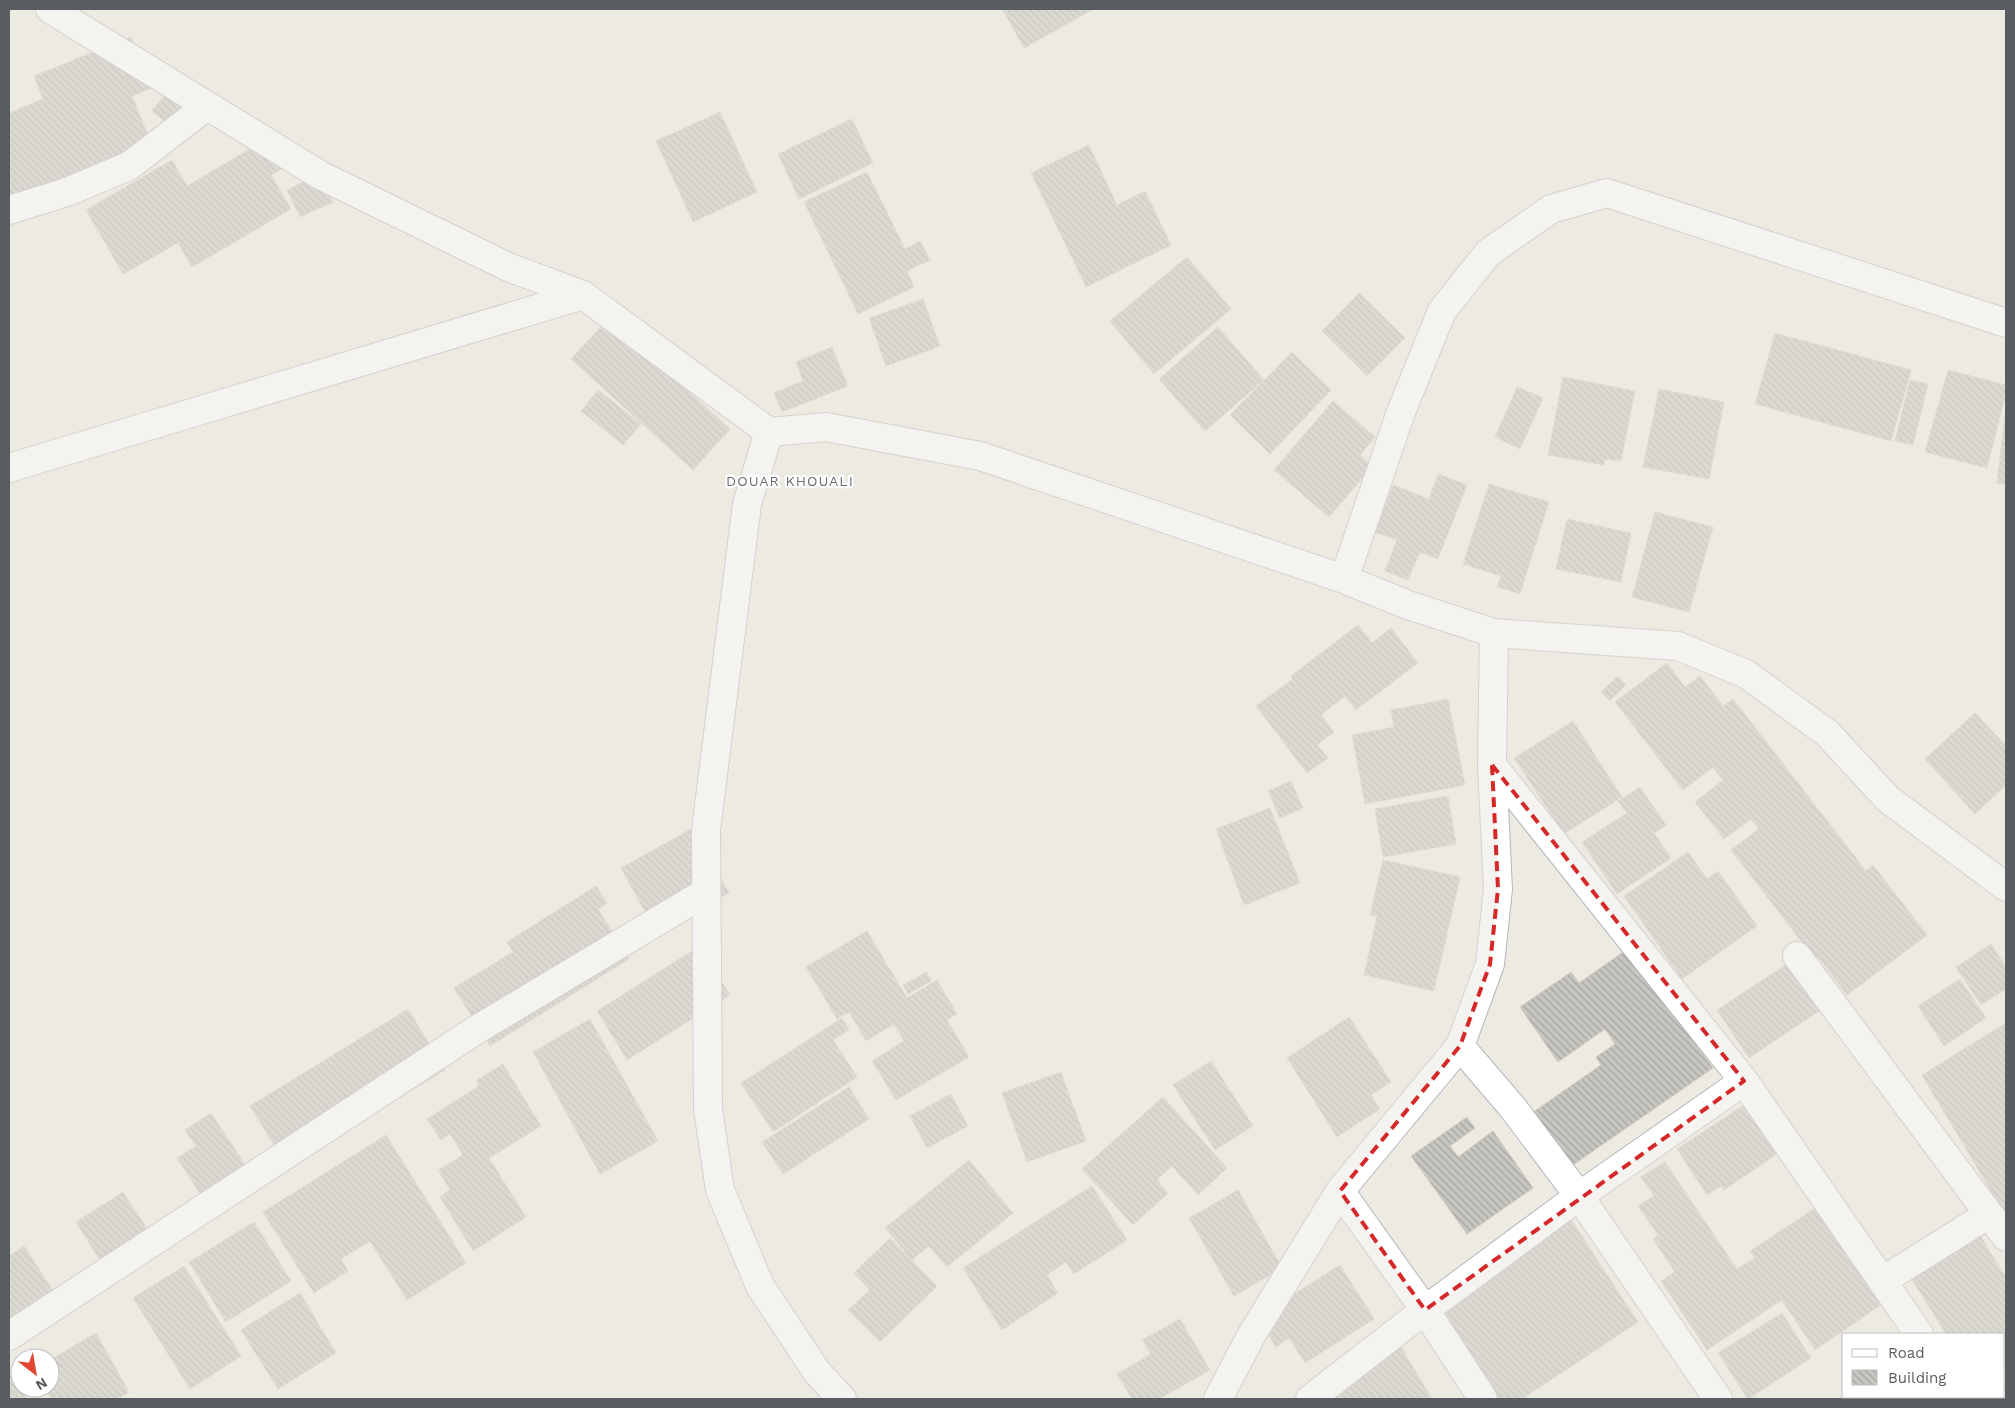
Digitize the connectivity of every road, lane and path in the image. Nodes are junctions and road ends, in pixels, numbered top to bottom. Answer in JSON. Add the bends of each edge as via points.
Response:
{"nodes":[{"id":1,"x":50,"y":9,"type":"edge"},
{"id":2,"x":207,"y":106,"type":"junction"},
{"id":3,"x":9,"y":210,"type":"edge"},
{"id":4,"x":583,"y":295,"type":"junction"},
{"id":5,"x":2006,"y":323,"type":"edge"},
{"id":6,"x":769,"y":432,"type":"junction"},
{"id":7,"x":9,"y":468,"type":"edge"},
{"id":8,"x":1344,"y":579,"type":"junction"},
{"id":9,"x":1494,"y":633,"type":"junction"},
{"id":10,"x":1492,"y":765,"type":"junction"},
{"id":11,"x":2006,"y":887,"type":"edge"},
{"id":12,"x":706,"y":892,"type":"junction"},
{"id":13,"x":1797,"y":956,"type":"dead end"},
{"id":14,"x":1460,"y":1046,"type":"junction"},
{"id":15,"x":1744,"y":1081,"type":"junction"},
{"id":16,"x":1340,"y":1191,"type":"junction"},
{"id":17,"x":1579,"y":1196,"type":"junction"},
{"id":18,"x":1989,"y":1214,"type":"junction"},
{"id":19,"x":2006,"y":1237,"type":"edge"},
{"id":20,"x":1882,"y":1281,"type":"junction"},
{"id":21,"x":1425,"y":1310,"type":"junction"},
{"id":22,"x":1918,"y":1333,"type":"edge"},
{"id":23,"x":9,"y":1336,"type":"edge"},
{"id":24,"x":842,"y":1399,"type":"edge"},
{"id":25,"x":1218,"y":1399,"type":"edge"},
{"id":26,"x":1310,"y":1399,"type":"edge"},
{"id":27,"x":1483,"y":1399,"type":"edge"},
{"id":28,"x":1718,"y":1399,"type":"edge"}],
"edges":[{"from":1,"to":2,"type":"street"},
{"from":2,"to":3,"type":"street","via":[[129,166],[67,192]]},
{"from":2,"to":4,"type":"street","via":[[320,175],[508,267]]},
{"from":4,"to":6,"type":"street"},
{"from":4,"to":7,"type":"street"},
{"from":5,"to":8,"type":"street","via":[[1607,193],[1551,209],[1488,253],[1442,311],[1400,412]]},
{"from":6,"to":8,"type":"street","via":[[826,427],[980,456]]},
{"from":6,"to":12,"type":"street","via":[[747,504],[706,830]]},
{"from":8,"to":9,"type":"street"},
{"from":9,"to":10,"type":"street"},
{"from":9,"to":11,"type":"street","via":[[1678,646],[1746,674],[1827,733],[1888,799]]},
{"from":10,"to":14,"type":"street","via":[[1498,889],[1490,964]]},
{"from":10,"to":15,"type":"street"},
{"from":12,"to":23,"type":"street","via":[[476,1030]]},
{"from":12,"to":24,"type":"street","via":[[708,1109],[720,1190],[760,1286],[817,1372]]},
{"from":13,"to":18,"type":"street"},
{"from":14,"to":16,"type":"street"},
{"from":14,"to":17,"type":"street","via":[[1513,1108]]},
{"from":15,"to":17,"type":"street"},
{"from":15,"to":20,"type":"street"},
{"from":16,"to":21,"type":"street"},
{"from":16,"to":25,"type":"street","via":[[1251,1336]]},
{"from":17,"to":21,"type":"street"},
{"from":17,"to":28,"type":"street"},
{"from":18,"to":19,"type":"street"},
{"from":18,"to":20,"type":"street"},
{"from":20,"to":22,"type":"street"},
{"from":21,"to":26,"type":"street"},
{"from":21,"to":27,"type":"street"}]}
